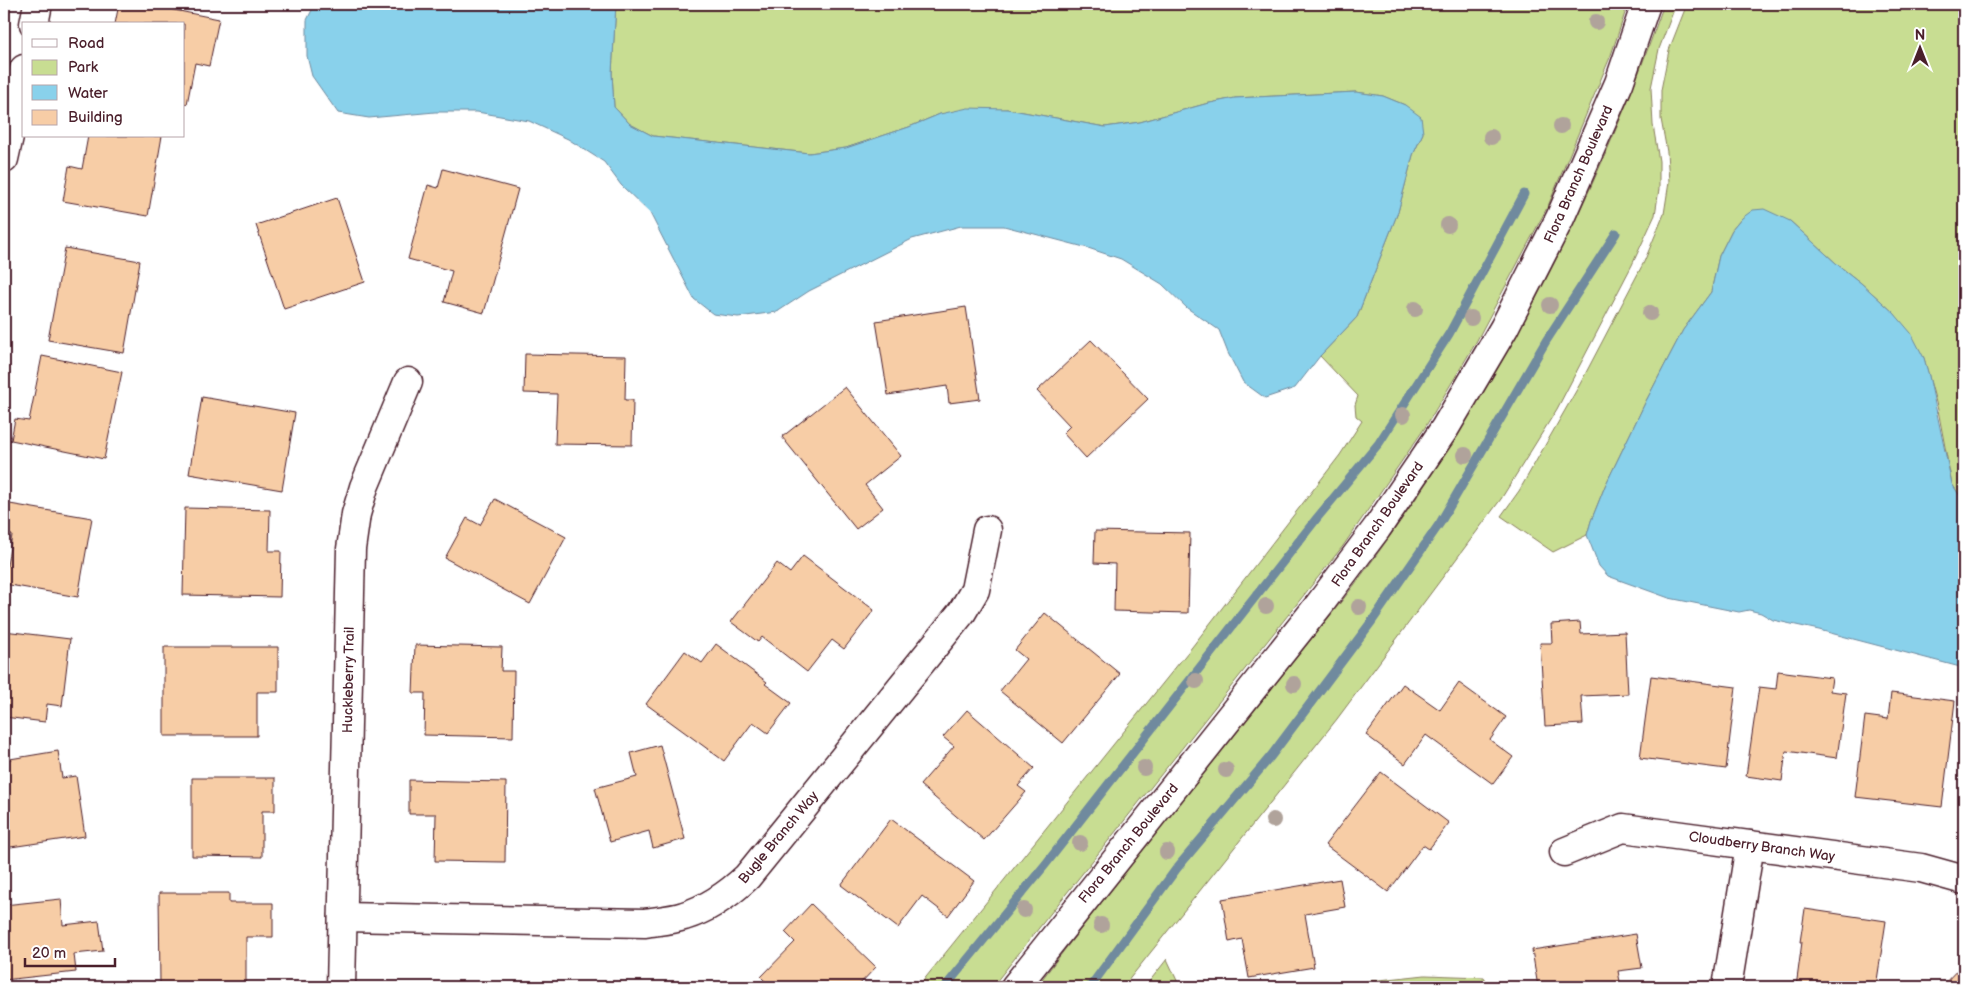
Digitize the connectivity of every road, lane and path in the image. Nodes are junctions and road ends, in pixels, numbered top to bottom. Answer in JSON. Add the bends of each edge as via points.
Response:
{"nodes":[{"id":1,"x":38,"y":4,"type":"edge"},
{"id":2,"x":1646,"y":4,"type":"edge"},
{"id":3,"x":34,"y":22,"type":"edge"},
{"id":4,"x":22,"y":78,"type":"edge"},
{"id":5,"x":4,"y":159,"type":"edge"},
{"id":6,"x":408,"y":382,"type":"dead end"},
{"id":7,"x":987,"y":530,"type":"dead end"},
{"id":8,"x":1750,"y":844,"type":"junction"},
{"id":9,"x":1564,"y":852,"type":"dead end"},
{"id":10,"x":1964,"y":880,"type":"edge"},
{"id":11,"x":343,"y":917,"type":"junction"},
{"id":12,"x":341,"y":987,"type":"edge"},
{"id":13,"x":1015,"y":987,"type":"edge"},
{"id":14,"x":1727,"y":987,"type":"edge"}],
"edges":[{"from":1,"to":3,"type":"street"},
{"from":2,"to":13,"type":"street","name":"Flora Branch Boulevard","via":[[1619,83],[1560,218],[1504,328],[1445,428],[1377,528],[1319,605]]},
{"from":4,"to":5,"type":"street"},
{"from":6,"to":11,"type":"street","name":"Huckleberry Trail","via":[[364,487],[351,549]]},
{"from":7,"to":11,"type":"street","name":"Bugle Branch Way","via":[[975,590],[962,612],[747,877],[706,907],[682,917],[645,923]]},
{"from":8,"to":9,"type":"street","name":"Cloudberry Branch Way","via":[[1624,828]]},
{"from":8,"to":10,"type":"street","name":"Cloudberry Branch Way","via":[[1921,868]]},
{"from":8,"to":14,"type":"street"},
{"from":11,"to":12,"type":"street","name":"Huckleberry Trail"}]}
